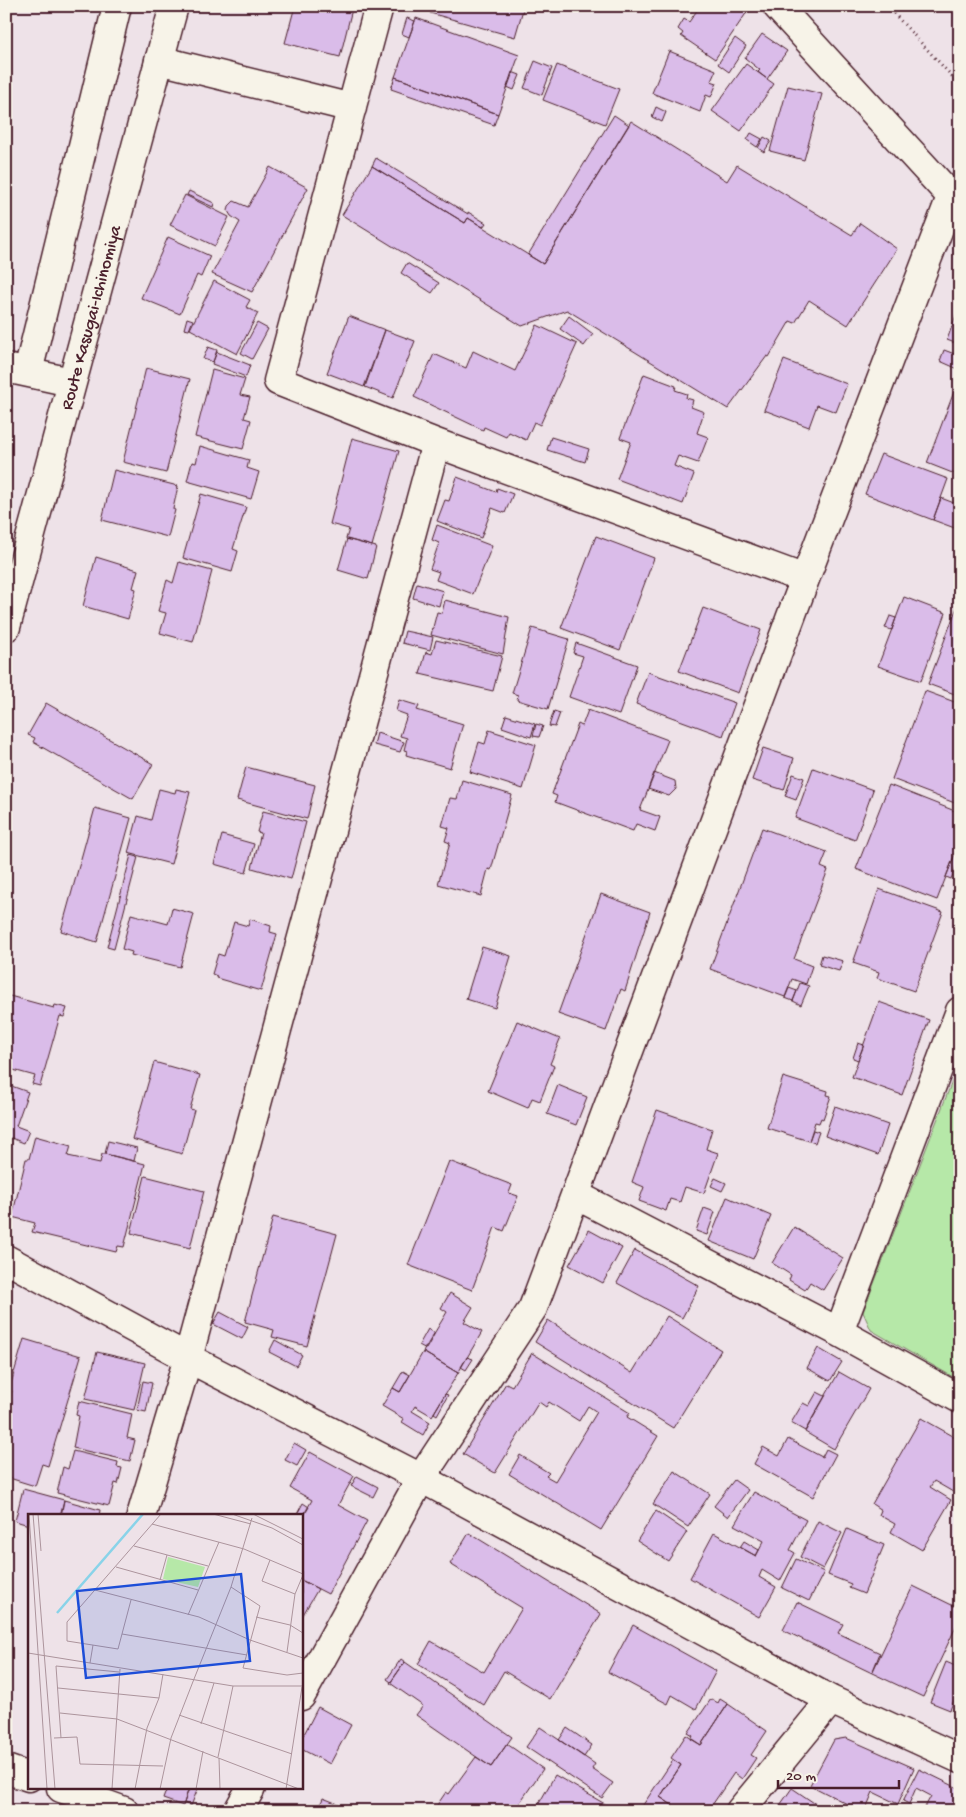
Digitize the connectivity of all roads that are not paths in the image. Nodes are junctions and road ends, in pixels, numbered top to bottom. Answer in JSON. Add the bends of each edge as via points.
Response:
{"nodes":[{"id":1,"x":117,"y":6,"type":"edge"},
{"id":2,"x":174,"y":6,"type":"edge"},
{"id":3,"x":379,"y":6,"type":"edge"},
{"id":4,"x":777,"y":6,"type":"edge"},
{"id":5,"x":159,"y":60,"type":"junction"},
{"id":6,"x":352,"y":108,"type":"junction"},
{"id":7,"x":956,"y":202,"type":"edge"},
{"id":8,"x":17,"y":370,"type":"edge"},
{"id":9,"x":72,"y":382,"type":"junction"},
{"id":10,"x":436,"y":443,"type":"junction"},
{"id":11,"x":806,"y":579,"type":"junction"},
{"id":12,"x":6,"y":627,"type":"edge"},
{"id":13,"x":960,"y":1011,"type":"edge"},
{"id":14,"x":576,"y":1195,"type":"junction"},
{"id":15,"x":6,"y":1258,"type":"edge"},
{"id":16,"x":839,"y":1332,"type":"junction"},
{"id":17,"x":188,"y":1358,"type":"junction"},
{"id":18,"x":960,"y":1400,"type":"edge"},
{"id":19,"x":421,"y":1478,"type":"junction"},
{"id":20,"x":142,"y":1514,"type":"edge"},
{"id":21,"x":302,"y":1694,"type":"edge"},
{"id":22,"x":831,"y":1700,"type":"junction"},
{"id":23,"x":960,"y":1759,"type":"edge"},
{"id":24,"x":6,"y":1768,"type":"edge"},
{"id":25,"x":28,"y":1777,"type":"edge"},
{"id":26,"x":66,"y":1790,"type":"edge"},
{"id":27,"x":249,"y":1790,"type":"edge"},
{"id":28,"x":124,"y":1811,"type":"edge"},
{"id":29,"x":238,"y":1811,"type":"edge"},
{"id":30,"x":740,"y":1811,"type":"edge"}],
"edges":[{"from":1,"to":8,"type":"street"},
{"from":2,"to":5,"type":"street","name":"Route Kasugai-Ichinomiya"},
{"from":3,"to":6,"type":"street"},
{"from":4,"to":7,"type":"street"},
{"from":5,"to":6,"type":"street"},
{"from":5,"to":9,"type":"street","name":"Route Kasugai-Ichinomiya"},
{"from":6,"to":10,"type":"street","via":[[278,381]]},
{"from":7,"to":11,"type":"street"},
{"from":8,"to":9,"type":"street"},
{"from":9,"to":12,"type":"street","name":"Route Kasugai-Ichinomiya"},
{"from":10,"to":11,"type":"street"},
{"from":10,"to":17,"type":"street"},
{"from":11,"to":14,"type":"street"},
{"from":13,"to":16,"type":"street"},
{"from":14,"to":16,"type":"street"},
{"from":14,"to":19,"type":"street","via":[[533,1308]]},
{"from":15,"to":17,"type":"street"},
{"from":16,"to":18,"type":"street"},
{"from":17,"to":19,"type":"street"},
{"from":17,"to":20,"type":"street"},
{"from":19,"to":21,"type":"street"},
{"from":19,"to":22,"type":"street"},
{"from":22,"to":23,"type":"street"},
{"from":22,"to":30,"type":"street"},
{"from":24,"to":25,"type":"street"},
{"from":26,"to":28,"type":"street"},
{"from":27,"to":29,"type":"street"}]}
